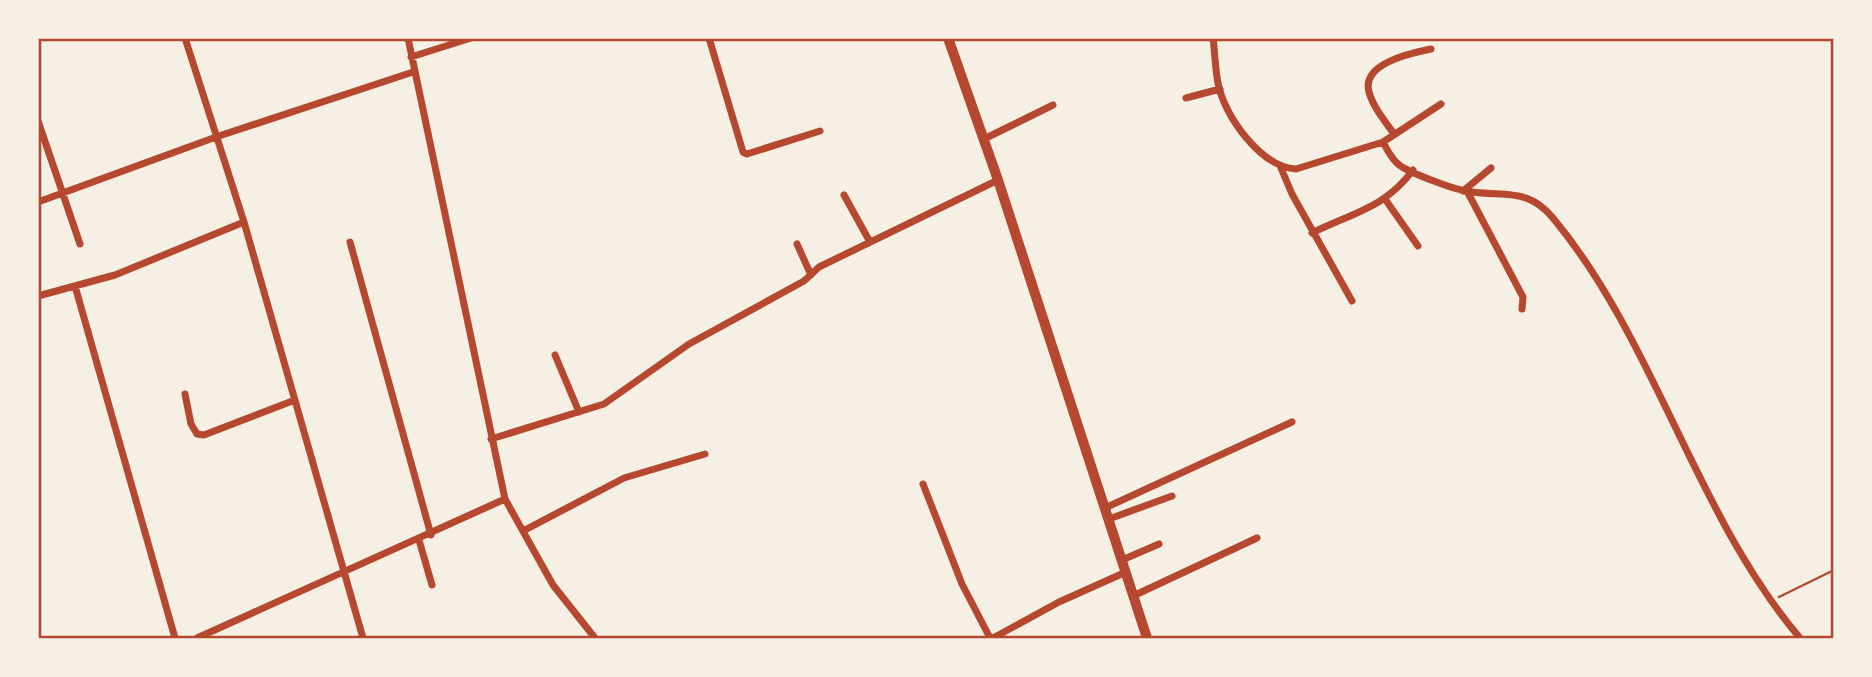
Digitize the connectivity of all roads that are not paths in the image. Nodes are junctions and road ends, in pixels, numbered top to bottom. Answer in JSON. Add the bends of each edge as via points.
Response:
{"nodes":[{"id":1,"x":184,"y":38,"type":"edge"},
{"id":2,"x":408,"y":38,"type":"edge"},
{"id":3,"x":471,"y":38,"type":"edge"},
{"id":4,"x":709,"y":38,"type":"edge"},
{"id":5,"x":948,"y":38,"type":"edge"},
{"id":6,"x":1213,"y":38,"type":"edge"},
{"id":7,"x":1431,"y":49,"type":"dead end"},
{"id":8,"x":411,"y":57,"type":"junction"},
{"id":9,"x":413,"y":72,"type":"junction"},
{"id":10,"x":1220,"y":89,"type":"junction"},
{"id":11,"x":1186,"y":98,"type":"dead end"},
{"id":12,"x":1441,"y":104,"type":"dead end"},
{"id":13,"x":1052,"y":105,"type":"dead end"},
{"id":14,"x":38,"y":121,"type":"edge"},
{"id":15,"x":820,"y":131,"type":"dead end"},
{"id":16,"x":1394,"y":134,"type":"junction"},
{"id":17,"x":216,"y":137,"type":"junction"},
{"id":18,"x":984,"y":139,"type":"junction"},
{"id":19,"x":1383,"y":142,"type":"junction"},
{"id":20,"x":1281,"y":168,"type":"junction"},
{"id":21,"x":1491,"y":168,"type":"dead end"},
{"id":22,"x":1413,"y":170,"type":"junction"},
{"id":23,"x":998,"y":180,"type":"junction"},
{"id":24,"x":1465,"y":191,"type":"junction"},
{"id":25,"x":61,"y":195,"type":"junction"},
{"id":26,"x":844,"y":195,"type":"dead end"},
{"id":27,"x":1385,"y":199,"type":"junction"},
{"id":28,"x":38,"y":202,"type":"edge"},
{"id":29,"x":244,"y":222,"type":"junction"},
{"id":30,"x":1312,"y":233,"type":"junction"},
{"id":31,"x":350,"y":242,"type":"dead end"},
{"id":32,"x":870,"y":242,"type":"junction"},
{"id":33,"x":80,"y":244,"type":"dead end"},
{"id":34,"x":797,"y":244,"type":"dead end"},
{"id":35,"x":1418,"y":246,"type":"dead end"},
{"id":36,"x":811,"y":275,"type":"junction"},
{"id":37,"x":75,"y":286,"type":"junction"},
{"id":38,"x":38,"y":296,"type":"edge"},
{"id":39,"x":1352,"y":301,"type":"dead end"},
{"id":40,"x":1522,"y":309,"type":"dead end"},
{"id":41,"x":555,"y":355,"type":"dead end"},
{"id":42,"x":186,"y":394,"type":"dead end"},
{"id":43,"x":295,"y":400,"type":"junction"},
{"id":44,"x":579,"y":412,"type":"junction"},
{"id":45,"x":1292,"y":422,"type":"dead end"},
{"id":46,"x":491,"y":439,"type":"junction"},
{"id":47,"x":705,"y":454,"type":"dead end"},
{"id":48,"x":923,"y":484,"type":"dead end"},
{"id":49,"x":1172,"y":496,"type":"dead end"},
{"id":50,"x":505,"y":499,"type":"junction"},
{"id":51,"x":1105,"y":508,"type":"junction"},
{"id":52,"x":1109,"y":519,"type":"junction"},
{"id":53,"x":523,"y":531,"type":"junction"},
{"id":54,"x":431,"y":535,"type":"junction"},
{"id":55,"x":1257,"y":538,"type":"dead end"},
{"id":56,"x":419,"y":540,"type":"junction"},
{"id":57,"x":1159,"y":544,"type":"dead end"},
{"id":58,"x":1122,"y":560,"type":"junction"},
{"id":59,"x":343,"y":570,"type":"junction"},
{"id":60,"x":1126,"y":572,"type":"junction"},
{"id":61,"x":432,"y":585,"type":"dead end"},
{"id":62,"x":1133,"y":596,"type":"junction"},
{"id":63,"x":1145,"y":638,"type":"edge"},
{"id":64,"x":175,"y":639,"type":"edge"},
{"id":65,"x":197,"y":639,"type":"edge"},
{"id":66,"x":363,"y":639,"type":"edge"},
{"id":67,"x":595,"y":639,"type":"edge"},
{"id":68,"x":1800,"y":639,"type":"edge"}],
"edges":[{"from":1,"to":17,"type":"street"},
{"from":2,"to":8,"type":"street"},
{"from":3,"to":8,"type":"street"},
{"from":4,"to":15,"type":"street","via":[[743,152]]},
{"from":5,"to":18,"type":"main road"},
{"from":6,"to":10,"type":"street"},
{"from":7,"to":16,"type":"street","via":[[1396,57],[1370,80],[1373,103]]},
{"from":8,"to":9,"type":"street"},
{"from":9,"to":17,"type":"street"},
{"from":9,"to":46,"type":"street"},
{"from":10,"to":11,"type":"street"},
{"from":10,"to":20,"type":"street","via":[[1247,136]]},
{"from":12,"to":16,"type":"street"},
{"from":13,"to":18,"type":"street"},
{"from":14,"to":25,"type":"street"},
{"from":16,"to":19,"type":"street"},
{"from":17,"to":25,"type":"street"},
{"from":17,"to":29,"type":"street"},
{"from":18,"to":23,"type":"main road"},
{"from":19,"to":20,"type":"street","via":[[1296,169]]},
{"from":19,"to":22,"type":"street","via":[[1398,164]]},
{"from":20,"to":30,"type":"street"},
{"from":21,"to":24,"type":"street"},
{"from":22,"to":24,"type":"street"},
{"from":22,"to":27,"type":"street"},
{"from":23,"to":32,"type":"street"},
{"from":23,"to":51,"type":"main road"},
{"from":24,"to":40,"type":"street","via":[[1523,297]]},
{"from":24,"to":68,"type":"street","via":[[1524,195],[1535,200],[1570,239],[1610,303],[1749,567]]},
{"from":25,"to":28,"type":"street"},
{"from":25,"to":33,"type":"street"},
{"from":26,"to":32,"type":"street"},
{"from":27,"to":30,"type":"street"},
{"from":27,"to":35,"type":"street"},
{"from":29,"to":37,"type":"street","via":[[115,275]]},
{"from":29,"to":43,"type":"street"},
{"from":30,"to":39,"type":"street"},
{"from":31,"to":54,"type":"street"},
{"from":32,"to":36,"type":"street"},
{"from":34,"to":36,"type":"street"},
{"from":36,"to":44,"type":"street","via":[[689,344],[619,397]]},
{"from":37,"to":38,"type":"street"},
{"from":37,"to":64,"type":"street"},
{"from":41,"to":44,"type":"street"},
{"from":42,"to":43,"type":"street","via":[[191,424],[197,434],[204,435]]},
{"from":43,"to":59,"type":"street"},
{"from":44,"to":46,"type":"street"},
{"from":45,"to":51,"type":"street"},
{"from":46,"to":50,"type":"street"},
{"from":47,"to":53,"type":"street","via":[[624,478]]},
{"from":48,"to":60,"type":"street","via":[[962,584],[993,638]]},
{"from":49,"to":52,"type":"street"},
{"from":50,"to":53,"type":"street"},
{"from":50,"to":54,"type":"street"},
{"from":51,"to":52,"type":"main road"},
{"from":52,"to":58,"type":"main road"},
{"from":53,"to":67,"type":"street","via":[[553,585]]},
{"from":54,"to":56,"type":"street"},
{"from":55,"to":62,"type":"street"},
{"from":56,"to":59,"type":"street"},
{"from":56,"to":61,"type":"street"},
{"from":57,"to":58,"type":"street"},
{"from":58,"to":60,"type":"main road"},
{"from":59,"to":65,"type":"street"},
{"from":59,"to":66,"type":"street"},
{"from":60,"to":62,"type":"main road"},
{"from":62,"to":63,"type":"main road"}]}
